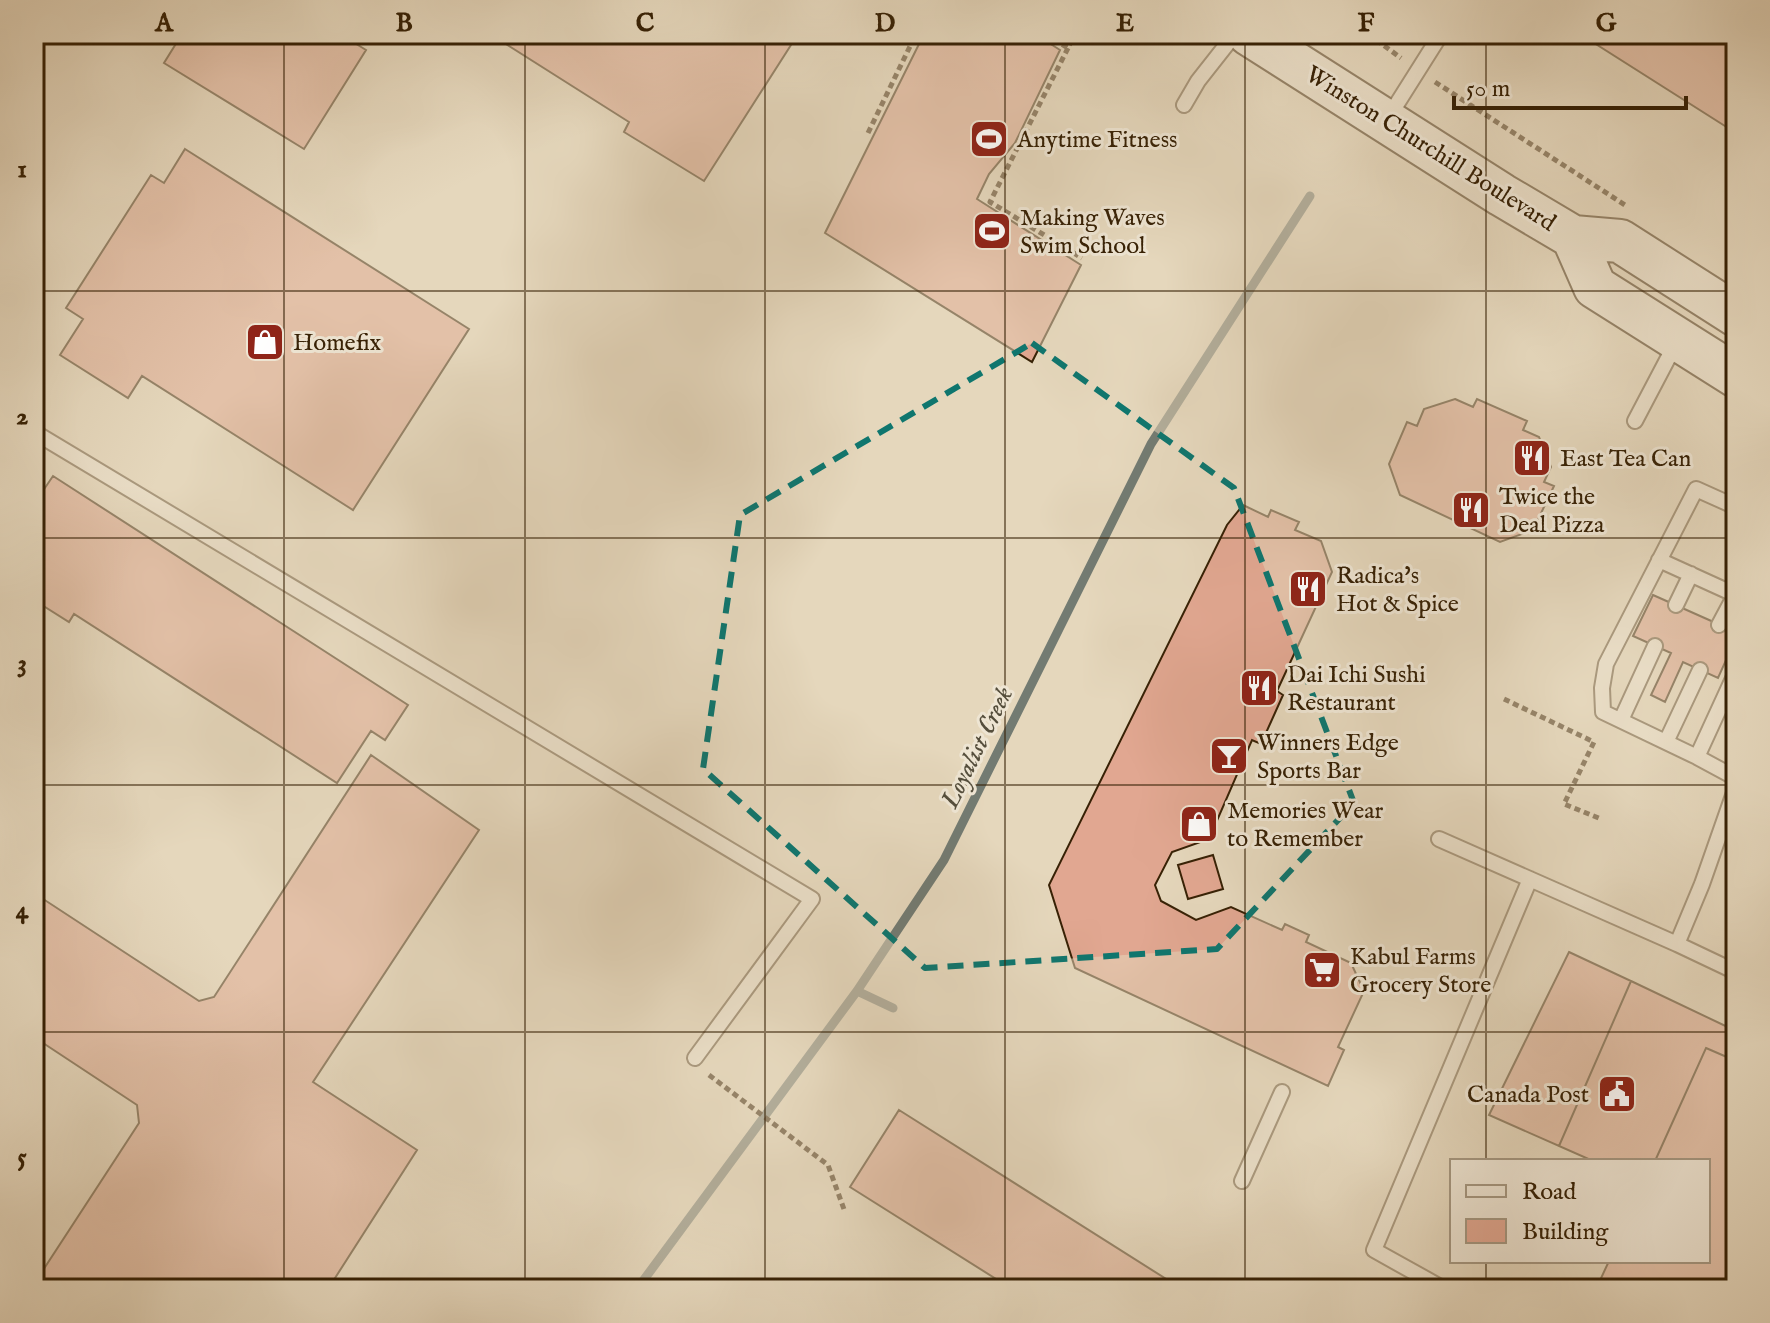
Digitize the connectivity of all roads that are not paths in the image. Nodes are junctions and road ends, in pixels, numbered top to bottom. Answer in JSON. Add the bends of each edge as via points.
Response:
{"nodes":[{"id":1,"x":1235,"y":34,"type":"edge"},
{"id":2,"x":1249,"y":34,"type":"edge"},
{"id":3,"x":1441,"y":34,"type":"edge"},
{"id":4,"x":1184,"y":105,"type":"dead end"},
{"id":5,"x":1387,"y":121,"type":"junction"},
{"id":6,"x":1573,"y":237,"type":"junction"},
{"id":7,"x":1736,"y":315,"type":"edge"},
{"id":8,"x":1678,"y":340,"type":"junction"},
{"id":9,"x":1736,"y":376,"type":"edge"},
{"id":10,"x":1635,"y":421,"type":"dead end"},
{"id":11,"x":34,"y":432,"type":"edge"},
{"id":12,"x":1736,"y":507,"type":"edge"},
{"id":13,"x":1659,"y":560,"type":"junction"},
{"id":14,"x":1691,"y":574,"type":"junction"},
{"id":15,"x":1735,"y":595,"type":"edge"},
{"id":16,"x":1676,"y":605,"type":"dead end"},
{"id":17,"x":1719,"y":625,"type":"dead end"},
{"id":18,"x":1655,"y":646,"type":"dead end"},
{"id":19,"x":1700,"y":670,"type":"dead end"},
{"id":20,"x":1736,"y":672,"type":"edge"},
{"id":21,"x":1621,"y":720,"type":"junction"},
{"id":22,"x":1666,"y":742,"type":"junction"},
{"id":23,"x":1697,"y":757,"type":"junction"},
{"id":24,"x":1736,"y":778,"type":"edge"},
{"id":25,"x":1736,"y":787,"type":"edge"},
{"id":26,"x":1439,"y":839,"type":"dead end"},
{"id":27,"x":1530,"y":879,"type":"junction"},
{"id":28,"x":1677,"y":944,"type":"junction"},
{"id":29,"x":1736,"y":972,"type":"edge"},
{"id":30,"x":695,"y":1058,"type":"dead end"},
{"id":31,"x":1282,"y":1092,"type":"dead end"},
{"id":32,"x":1242,"y":1181,"type":"dead end"},
{"id":33,"x":1444,"y":1289,"type":"edge"}],
"edges":[{"from":1,"to":4,"type":"lane"},
{"from":2,"to":5,"type":"main road","name":"Winston Churchill Boulevard"},
{"from":3,"to":5,"type":"lane"},
{"from":5,"to":6,"type":"main road","name":"Winston Churchill Boulevard"},
{"from":6,"to":7,"type":"main road","name":"Winston Churchill Boulevard","via":[[1620,241]]},
{"from":6,"to":8,"type":"main road","name":"Winston Churchill Boulevard","via":[[1595,287]]},
{"from":8,"to":9,"type":"main road","name":"Winston Churchill Boulevard"},
{"from":8,"to":10,"type":"lane"},
{"from":11,"to":30,"type":"lane","via":[[812,899]]},
{"from":12,"to":13,"type":"lane","via":[[1696,489]]},
{"from":13,"to":14,"type":"lane"},
{"from":13,"to":21,"type":"lane","via":[[1606,664],[1603,712]]},
{"from":14,"to":15,"type":"lane"},
{"from":14,"to":16,"type":"lane"},
{"from":15,"to":17,"type":"lane"},
{"from":18,"to":21,"type":"lane"},
{"from":19,"to":22,"type":"lane"},
{"from":20,"to":23,"type":"lane"},
{"from":21,"to":22,"type":"lane"},
{"from":22,"to":23,"type":"lane"},
{"from":23,"to":24,"type":"lane"},
{"from":25,"to":28,"type":"lane"},
{"from":26,"to":27,"type":"lane"},
{"from":27,"to":28,"type":"lane"},
{"from":27,"to":33,"type":"lane","via":[[1374,1250]]},
{"from":28,"to":29,"type":"lane"},
{"from":31,"to":32,"type":"lane"}]}
